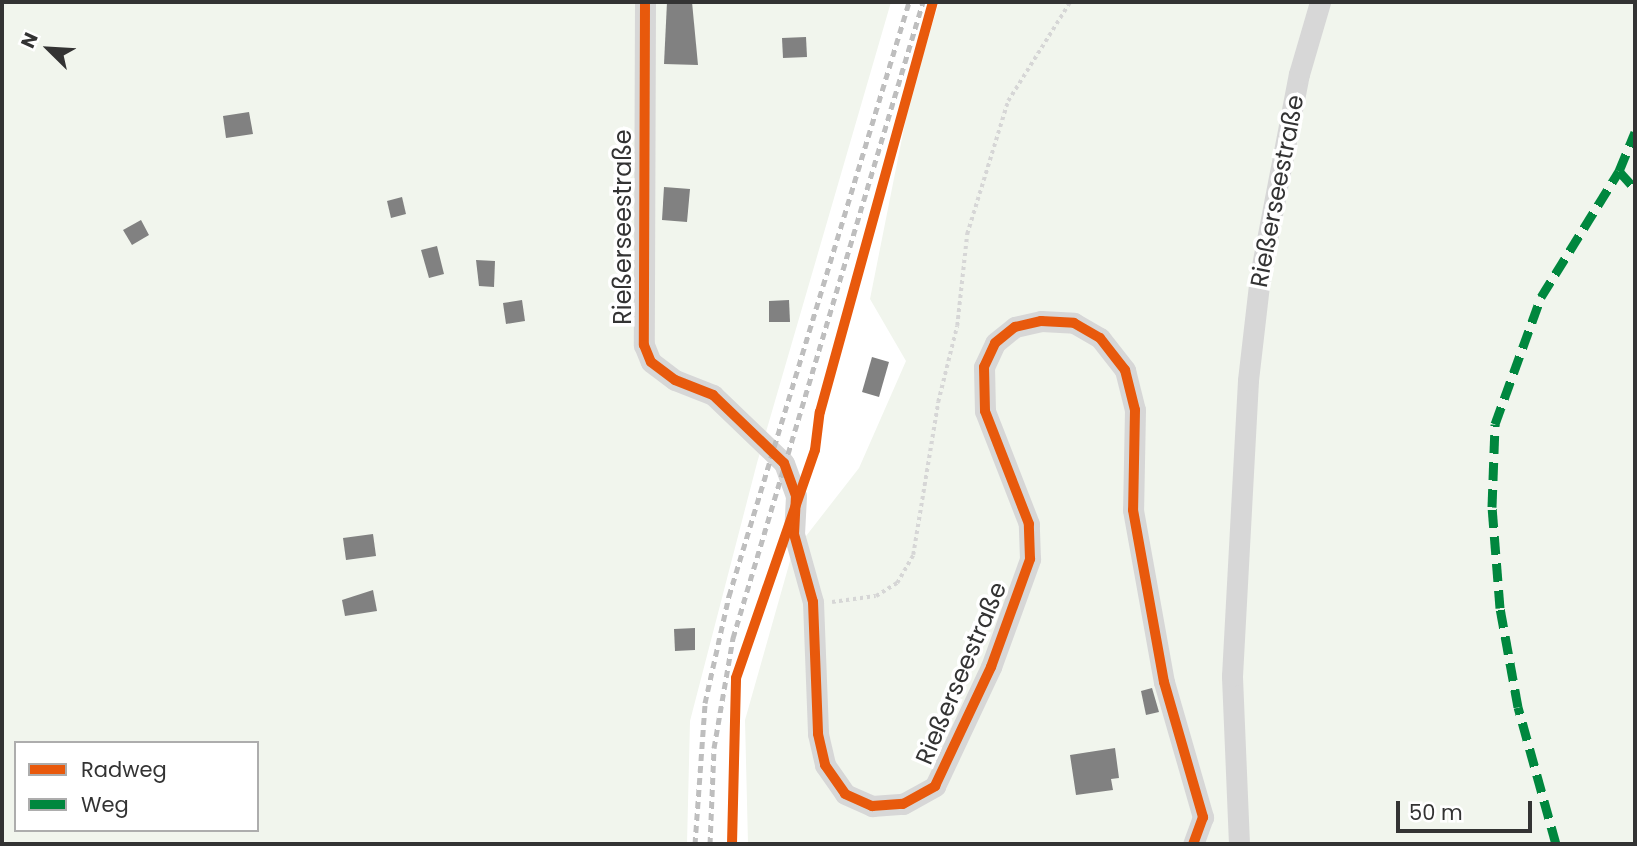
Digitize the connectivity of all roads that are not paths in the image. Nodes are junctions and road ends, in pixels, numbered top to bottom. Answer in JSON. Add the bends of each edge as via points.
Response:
{"nodes":[{"id":1,"x":645,"y":2,"type":"edge"},
{"id":2,"x":1320,"y":2,"type":"edge"},
{"id":3,"x":1193,"y":844,"type":"edge"},
{"id":4,"x":1239,"y":844,"type":"edge"}],
"edges":[{"from":1,"to":3,"type":"street","name":"Rießerseestraße","via":[[644,345],[651,362],[675,380],[713,394],[784,463],[796,496],[794,534],[813,602],[818,734],[825,765],[845,794],[872,806],[904,804],[935,786],[991,667],[1030,559],[1030,524],[985,411],[985,367],[995,343],[1015,327],[1041,321],[1074,323],[1100,338],[1125,370],[1135,410],[1133,510],[1158,655],[1203,817]]},
{"from":2,"to":4,"type":"street","name":"Rießerseestraße","via":[[1299,74],[1260,276],[1248,380],[1232,676]]}]}
